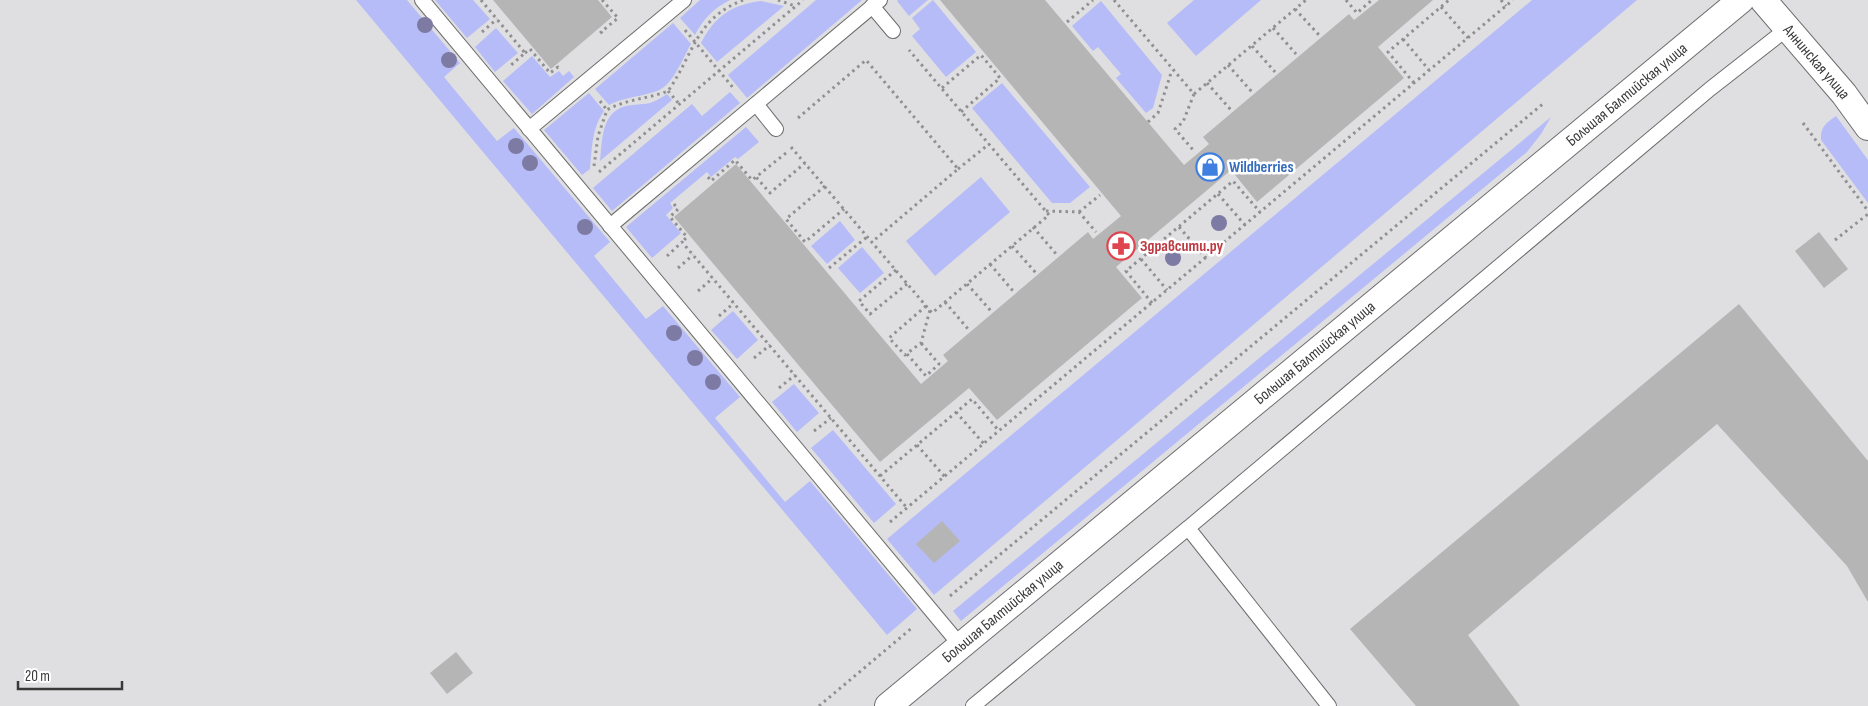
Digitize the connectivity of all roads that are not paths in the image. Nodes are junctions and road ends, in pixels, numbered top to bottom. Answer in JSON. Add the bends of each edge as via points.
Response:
{"nodes":[{"id":1,"x":422,"y":0,"type":"edge"},
{"id":2,"x":1741,"y":0,"type":"edge"},
{"id":3,"x":1763,"y":0,"type":"edge"},
{"id":4,"x":676,"y":2,"type":"edge"},
{"id":5,"x":876,"y":3,"type":"edge"},
{"id":6,"x":1788,"y":28,"type":"junction"},
{"id":7,"x":893,"y":31,"type":"road end"},
{"id":8,"x":753,"y":106,"type":"junction"},
{"id":9,"x":1868,"y":126,"type":"edge"},
{"id":10,"x":529,"y":129,"type":"junction"},
{"id":11,"x":778,"y":131,"type":"road end"},
{"id":12,"x":610,"y":226,"type":"junction"},
{"id":13,"x":1188,"y":528,"type":"junction"},
{"id":14,"x":961,"y":646,"type":"junction"},
{"id":15,"x":888,"y":706,"type":"edge"},
{"id":16,"x":973,"y":706,"type":"edge"},
{"id":17,"x":1329,"y":706,"type":"edge"}],
"edges":[{"from":1,"to":10,"type":"lane"},
{"from":2,"to":14,"type":"street","name":"Большая Балтийская улица"},
{"from":3,"to":6,"type":"street","name":"Аннинская улица"},
{"from":4,"to":10,"type":"lane"},
{"from":5,"to":7,"type":"lane"},
{"from":5,"to":8,"type":"lane"},
{"from":6,"to":9,"type":"street","name":"Аннинская улица"},
{"from":6,"to":13,"type":"lane","via":[[1710,89]]},
{"from":8,"to":11,"type":"lane"},
{"from":8,"to":12,"type":"lane"},
{"from":10,"to":12,"type":"lane"},
{"from":12,"to":14,"type":"lane"},
{"from":13,"to":16,"type":"lane"},
{"from":13,"to":17,"type":"lane"},
{"from":14,"to":15,"type":"street","name":"Большая Балтийская улица"}]}
